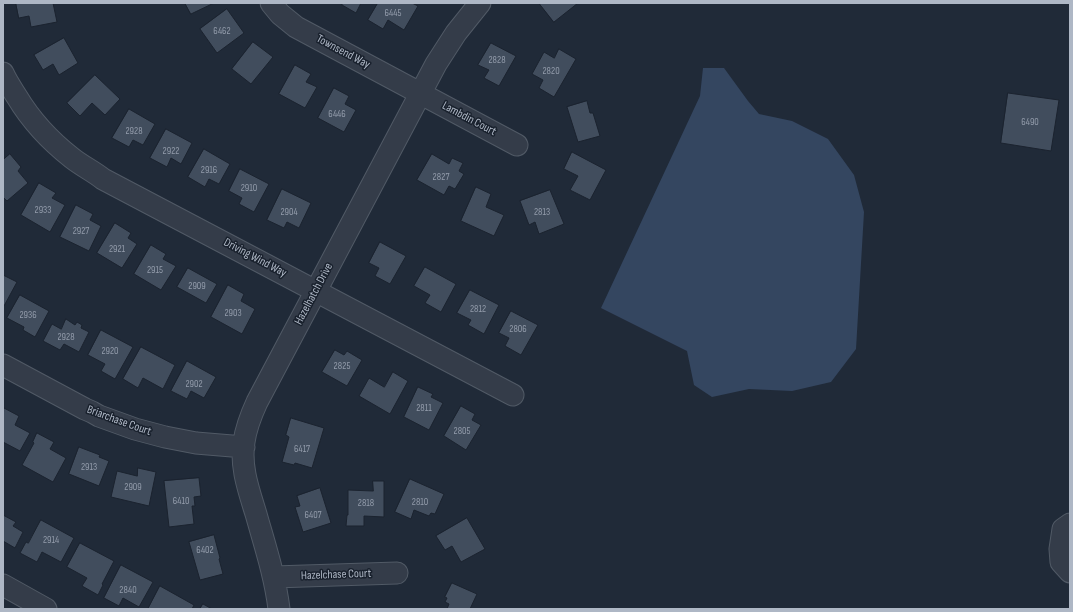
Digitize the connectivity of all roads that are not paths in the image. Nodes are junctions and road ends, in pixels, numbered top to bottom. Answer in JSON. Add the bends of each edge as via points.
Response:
{"nodes":[{"id":1,"x":271,"y":3,"type":"edge"},
{"id":2,"x":480,"y":3,"type":"edge"},
{"id":3,"x":3,"y":73,"type":"edge"},
{"id":4,"x":420,"y":93,"type":"junction"},
{"id":5,"x":517,"y":145,"type":"dead end"},
{"id":6,"x":316,"y":290,"type":"junction"},
{"id":7,"x":3,"y":365,"type":"edge"},
{"id":8,"x":513,"y":395,"type":"dead end"},
{"id":9,"x":244,"y":446,"type":"junction"},
{"id":10,"x":1070,"y":524,"type":"edge"},
{"id":11,"x":1070,"y":572,"type":"edge"},
{"id":12,"x":397,"y":573,"type":"dead end"},
{"id":13,"x":274,"y":577,"type":"junction"},
{"id":14,"x":3,"y":585,"type":"edge"},
{"id":15,"x":46,"y":609,"type":"edge"},
{"id":16,"x":279,"y":609,"type":"edge"}],
"edges":[{"from":1,"to":4,"type":"street","name":"Townsend Way","via":[[296,27]]},
{"from":2,"to":4,"type":"street","name":"Hazelhatch Drive","via":[[451,40]]},
{"from":3,"to":6,"type":"street","name":"Driving Wind Way","via":[[16,97],[42,131],[81,165],[103,179]]},
{"from":4,"to":5,"type":"street","name":"Lambdin Court"},
{"from":4,"to":6,"type":"street","name":"Hazelhatch Drive"},
{"from":6,"to":8,"type":"street","name":"Driving Wind Way"},
{"from":6,"to":9,"type":"street","name":"Hazelhatch Drive","via":[[255,406]]},
{"from":7,"to":9,"type":"street","name":"Briarchase Court","via":[[99,416],[135,429],[196,443]]},
{"from":9,"to":13,"type":"street","name":"Hazelhatch Drive","via":[[247,485]]},
{"from":10,"to":11,"type":"street","via":[[1063,529],[1060,549],[1060,562]]},
{"from":12,"to":13,"type":"street","name":"Hazelchase Court"},
{"from":13,"to":16,"type":"street","name":"Hazelhatch Drive"},
{"from":14,"to":15,"type":"street"}]}
